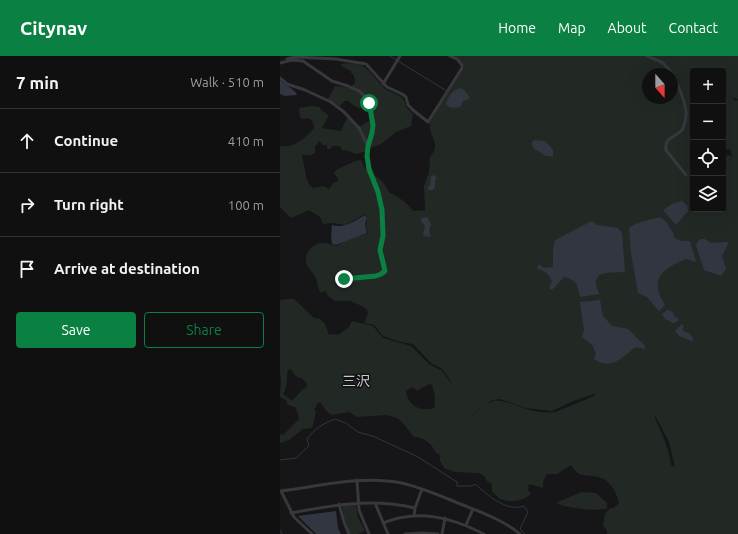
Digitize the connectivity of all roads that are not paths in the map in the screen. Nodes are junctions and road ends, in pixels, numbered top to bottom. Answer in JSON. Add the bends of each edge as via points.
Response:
{"nodes":[{"id":1,"x":400,"y":56,"type":"edge"},
{"id":2,"x":450,"y":56,"type":"edge"},
{"id":3,"x":647,"y":56,"type":"edge"},
{"id":4,"x":310,"y":57,"type":"edge"},
{"id":5,"x":326,"y":57,"type":"edge"},
{"id":6,"x":280,"y":62,"type":"edge"},
{"id":7,"x":280,"y":78,"type":"edge"},
{"id":8,"x":383,"y":84,"type":"junction"},
{"id":9,"x":368,"y":146,"type":"junction"},
{"id":10,"x":686,"y":175,"type":"dead end"},
{"id":11,"x":344,"y":279,"type":"dead end"},
{"id":12,"x":357,"y":480,"type":"junction"},
{"id":13,"x":422,"y":489,"type":"junction"},
{"id":14,"x":280,"y":491,"type":"edge"},
{"id":15,"x":358,"y":502,"type":"junction"},
{"id":16,"x":375,"y":503,"type":"junction"},
{"id":17,"x":340,"y":504,"type":"junction"},
{"id":18,"x":414,"y":508,"type":"junction"},
{"id":19,"x":473,"y":509,"type":"junction"},
{"id":20,"x":291,"y":513,"type":"junction"},
{"id":21,"x":414,"y":516,"type":"junction"},
{"id":22,"x":445,"y":518,"type":"junction"},
{"id":23,"x":383,"y":523,"type":"junction"},
{"id":24,"x":466,"y":525,"type":"junction"},
{"id":25,"x":518,"y":533,"type":"edge"},
{"id":26,"x":312,"y":534,"type":"edge"},
{"id":27,"x":349,"y":534,"type":"edge"},
{"id":28,"x":369,"y":534,"type":"edge"},
{"id":29,"x":388,"y":534,"type":"edge"},
{"id":30,"x":405,"y":534,"type":"edge"},
{"id":31,"x":438,"y":534,"type":"edge"},
{"id":32,"x":442,"y":534,"type":"edge"},
{"id":33,"x":484,"y":534,"type":"edge"}],
"edges":[{"from":1,"to":8,"type":"street"},
{"from":2,"to":8,"type":"street","via":[[460,62],[462,68],[428,122],[408,105],[406,97]]},
{"from":3,"to":10,"type":"street","via":[[663,63],[671,73],[685,107],[686,118],[682,129],[668,140],[666,150]]},
{"from":4,"to":5,"type":"street"},
{"from":4,"to":6,"type":"street","via":[[295,57]]},
{"from":5,"to":8,"type":"street","via":[[366,64]]},
{"from":6,"to":9,"type":"street","via":[[302,61],[332,81],[363,94],[369,103],[373,125]]},
{"from":7,"to":9,"type":"street","via":[[287,84],[331,102],[344,112],[359,128]]},
{"from":9,"to":11,"type":"street","via":[[369,169],[382,210],[383,236],[380,250],[385,271],[376,276]]},
{"from":12,"to":13,"type":"street","via":[[380,480]]},
{"from":12,"to":14,"type":"street"},
{"from":12,"to":15,"type":"street"},
{"from":13,"to":18,"type":"street"},
{"from":13,"to":19,"type":"street"},
{"from":14,"to":20,"type":"street"},
{"from":15,"to":16,"type":"street"},
{"from":15,"to":17,"type":"street"},
{"from":15,"to":28,"type":"street"},
{"from":16,"to":18,"type":"street"},
{"from":16,"to":23,"type":"street"},
{"from":17,"to":20,"type":"street"},
{"from":17,"to":27,"type":"street"},
{"from":18,"to":21,"type":"street"},
{"from":19,"to":24,"type":"street"},
{"from":19,"to":25,"type":"street","via":[[502,521]]},
{"from":20,"to":26,"type":"street"},
{"from":21,"to":22,"type":"street"},
{"from":21,"to":23,"type":"street","via":[[394,518]]},
{"from":22,"to":24,"type":"street"},
{"from":22,"to":32,"type":"street"},
{"from":23,"to":29,"type":"street"},
{"from":24,"to":33,"type":"street"},
{"from":30,"to":31,"type":"street"}]}
